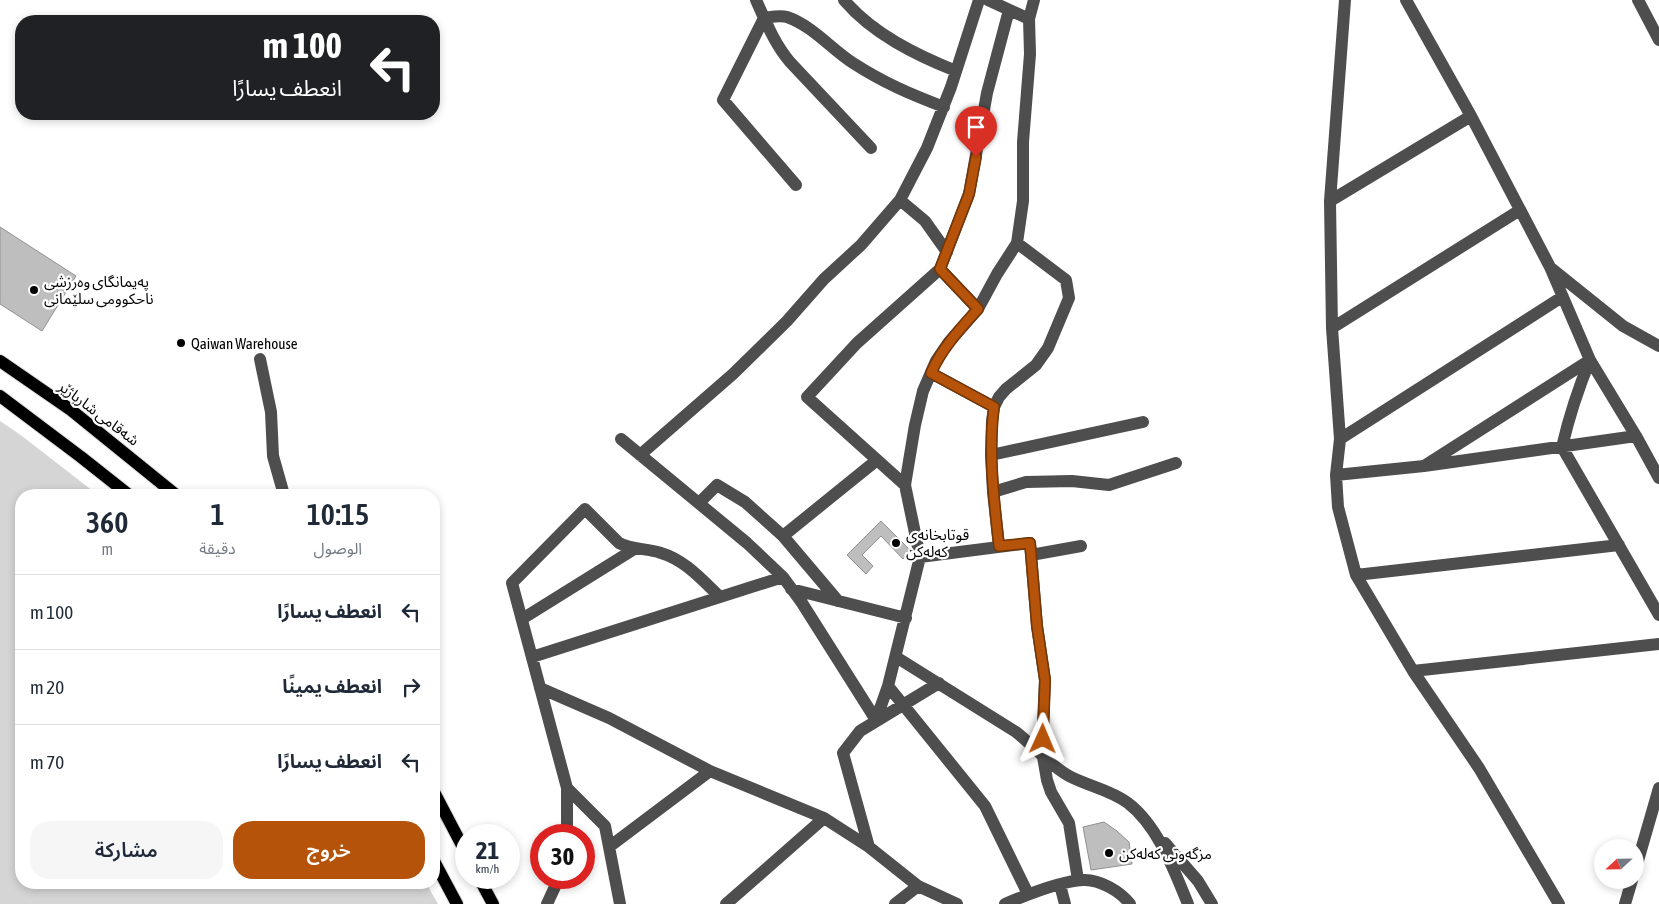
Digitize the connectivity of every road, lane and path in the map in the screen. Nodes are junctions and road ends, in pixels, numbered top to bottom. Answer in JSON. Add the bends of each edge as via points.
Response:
{"nodes":[{"id":1,"x":756,"y":0,"type":"edge"},
{"id":2,"x":844,"y":0,"type":"edge"},
{"id":3,"x":979,"y":0,"type":"edge"},
{"id":4,"x":988,"y":0,"type":"edge"},
{"id":5,"x":1034,"y":0,"type":"edge"},
{"id":6,"x":1345,"y":0,"type":"edge"},
{"id":7,"x":1406,"y":0,"type":"edge"},
{"id":8,"x":1638,"y":0,"type":"edge"},
{"id":9,"x":1009,"y":10,"type":"junction"},
{"id":10,"x":764,"y":18,"type":"junction"},
{"id":11,"x":1030,"y":19,"type":"junction"},
{"id":12,"x":1659,"y":40,"type":"edge"},
{"id":13,"x":956,"y":71,"type":"junction"},
{"id":14,"x":944,"y":107,"type":"junction"},
{"id":15,"x":1471,"y":116,"type":"junction"},
{"id":16,"x":871,"y":148,"type":"dead end"},
{"id":17,"x":796,"y":184,"type":"dead end"},
{"id":18,"x":900,"y":200,"type":"junction"},
{"id":19,"x":1330,"y":201,"type":"junction"},
{"id":20,"x":1520,"y":210,"type":"junction"},
{"id":21,"x":1016,"y":242,"type":"junction"},
{"id":22,"x":947,"y":252,"type":"junction"},
{"id":23,"x":1550,"y":267,"type":"junction"},
{"id":24,"x":940,"y":269,"type":"junction"},
{"id":25,"x":1562,"y":297,"type":"junction"},
{"id":26,"x":978,"y":309,"type":"junction"},
{"id":27,"x":1332,"y":328,"type":"junction"},
{"id":28,"x":1659,"y":346,"type":"edge"},
{"id":29,"x":0,"y":360,"type":"edge"},
{"id":30,"x":260,"y":360,"type":"dead end"},
{"id":31,"x":1590,"y":360,"type":"junction"},
{"id":32,"x":931,"y":373,"type":"junction"},
{"id":33,"x":0,"y":396,"type":"edge"},
{"id":34,"x":994,"y":407,"type":"junction"},
{"id":35,"x":1143,"y":422,"type":"dead end"},
{"id":36,"x":1636,"y":436,"type":"junction"},
{"id":37,"x":621,"y":439,"type":"dead end"},
{"id":38,"x":1340,"y":439,"type":"junction"},
{"id":39,"x":1562,"y":447,"type":"junction"},
{"id":40,"x":640,"y":455,"type":"junction"},
{"id":41,"x":991,"y":455,"type":"junction"},
{"id":42,"x":877,"y":460,"type":"junction"},
{"id":43,"x":1176,"y":463,"type":"dead end"},
{"id":44,"x":1424,"y":466,"type":"junction"},
{"id":45,"x":1336,"y":475,"type":"junction"},
{"id":46,"x":1659,"y":478,"type":"edge"},
{"id":47,"x":905,"y":485,"type":"junction"},
{"id":48,"x":121,"y":489,"type":"edge"},
{"id":49,"x":169,"y":489,"type":"edge"},
{"id":50,"x":282,"y":489,"type":"edge"},
{"id":51,"x":993,"y":492,"type":"junction"},
{"id":52,"x":699,"y":503,"type":"junction"},
{"id":53,"x":783,"y":536,"type":"junction"},
{"id":54,"x":1619,"y":545,"type":"junction"},
{"id":55,"x":999,"y":546,"type":"junction"},
{"id":56,"x":1081,"y":546,"type":"dead end"},
{"id":57,"x":636,"y":548,"type":"junction"},
{"id":58,"x":1031,"y":554,"type":"junction"},
{"id":59,"x":920,"y":557,"type":"junction"},
{"id":60,"x":1356,"y":574,"type":"junction"},
{"id":61,"x":782,"y":577,"type":"junction"},
{"id":62,"x":791,"y":589,"type":"junction"},
{"id":63,"x":720,"y":597,"type":"junction"},
{"id":64,"x":838,"y":601,"type":"junction"},
{"id":65,"x":1659,"y":615,"type":"edge"},
{"id":66,"x":906,"y":618,"type":"junction"},
{"id":67,"x":522,"y":619,"type":"junction"},
{"id":68,"x":1659,"y":644,"type":"edge"},
{"id":69,"x":532,"y":657,"type":"junction"},
{"id":70,"x":896,"y":657,"type":"junction"},
{"id":71,"x":1412,"y":671,"type":"junction"},
{"id":72,"x":939,"y":683,"type":"junction"},
{"id":73,"x":888,"y":686,"type":"junction"},
{"id":74,"x":540,"y":688,"type":"junction"},
{"id":75,"x":903,"y":704,"type":"junction"},
{"id":76,"x":876,"y":720,"type":"junction"},
{"id":77,"x":1043,"y":757,"type":"junction"},
{"id":78,"x":710,"y":771,"type":"junction"},
{"id":79,"x":567,"y":788,"type":"junction"},
{"id":80,"x":1659,"y":788,"type":"edge"},
{"id":81,"x":440,"y":804,"type":"edge"},
{"id":82,"x":824,"y":818,"type":"junction"},
{"id":83,"x":567,"y":824,"type":"edge"},
{"id":84,"x":1153,"y":830,"type":"junction"},
{"id":85,"x":455,"y":833,"type":"edge"},
{"id":86,"x":1644,"y":840,"type":"edge"},
{"id":87,"x":609,"y":847,"type":"junction"},
{"id":88,"x":870,"y":847,"type":"junction"},
{"id":89,"x":440,"y":872,"type":"edge"},
{"id":90,"x":1078,"y":880,"type":"junction"},
{"id":91,"x":1060,"y":885,"type":"junction"},
{"id":92,"x":918,"y":886,"type":"junction"},
{"id":93,"x":485,"y":889,"type":"edge"},
{"id":94,"x":554,"y":889,"type":"edge"},
{"id":95,"x":1630,"y":889,"type":"edge"},
{"id":96,"x":1028,"y":894,"type":"junction"},
{"id":97,"x":457,"y":904,"type":"edge"},
{"id":98,"x":493,"y":904,"type":"edge"},
{"id":99,"x":547,"y":904,"type":"edge"},
{"id":100,"x":620,"y":904,"type":"edge"},
{"id":101,"x":726,"y":904,"type":"edge"},
{"id":102,"x":895,"y":904,"type":"edge"},
{"id":103,"x":957,"y":904,"type":"edge"},
{"id":104,"x":1005,"y":904,"type":"edge"},
{"id":105,"x":1065,"y":904,"type":"edge"},
{"id":106,"x":1130,"y":904,"type":"edge"},
{"id":107,"x":1188,"y":904,"type":"edge"},
{"id":108,"x":1212,"y":904,"type":"edge"},
{"id":109,"x":1559,"y":904,"type":"edge"},
{"id":110,"x":1626,"y":904,"type":"edge"}],
"edges":[{"from":1,"to":10,"type":"street"},
{"from":2,"to":13,"type":"street","via":[[858,15],[893,39]]},
{"from":3,"to":13,"type":"street"},
{"from":4,"to":9,"type":"street"},
{"from":5,"to":11,"type":"street"},
{"from":6,"to":19,"type":"street"},
{"from":7,"to":15,"type":"street"},
{"from":8,"to":12,"type":"street"},
{"from":9,"to":11,"type":"street"},
{"from":9,"to":22,"type":"street","via":[[987,93],[969,194]]},
{"from":10,"to":14,"type":"street","via":[[785,16],[798,22],[835,51],[885,82]]},
{"from":10,"to":16,"type":"street","via":[[771,36],[790,62]]},
{"from":10,"to":17,"type":"street","via":[[723,100]]},
{"from":11,"to":21,"type":"street","via":[[1023,201]]},
{"from":13,"to":14,"type":"street"},
{"from":14,"to":18,"type":"street"},
{"from":15,"to":19,"type":"street"},
{"from":15,"to":20,"type":"street"},
{"from":18,"to":22,"type":"street","via":[[925,221]]},
{"from":18,"to":40,"type":"street","via":[[861,245],[733,374]]},
{"from":19,"to":27,"type":"street"},
{"from":20,"to":23,"type":"street"},
{"from":20,"to":27,"type":"street"},
{"from":21,"to":26,"type":"street"},
{"from":21,"to":34,"type":"street","via":[[1066,280],[1069,298],[1044,354],[1036,365],[1006,389]]},
{"from":22,"to":24,"type":"street"},
{"from":23,"to":25,"type":"street"},
{"from":23,"to":28,"type":"street","via":[[1623,326]]},
{"from":24,"to":26,"type":"street"},
{"from":24,"to":42,"type":"street","via":[[857,343],[807,397]]},
{"from":25,"to":31,"type":"street"},
{"from":25,"to":38,"type":"street"},
{"from":26,"to":32,"type":"street","via":[[949,342]]},
{"from":27,"to":38,"type":"street"},
{"from":29,"to":49,"type":"main road","name":"شەقامی شارباژێر","via":[[70,410]]},
{"from":30,"to":50,"type":"street","via":[[271,412],[273,456]]},
{"from":31,"to":36,"type":"street"},
{"from":31,"to":39,"type":"street","via":[[1570,413]]},
{"from":31,"to":44,"type":"street"},
{"from":32,"to":34,"type":"street"},
{"from":32,"to":47,"type":"street","via":[[921,400]]},
{"from":33,"to":48,"type":"main road"},
{"from":34,"to":41,"type":"street"},
{"from":35,"to":41,"type":"street"},
{"from":36,"to":39,"type":"street"},
{"from":36,"to":46,"type":"street"},
{"from":37,"to":40,"type":"street"},
{"from":38,"to":45,"type":"street"},
{"from":39,"to":44,"type":"street"},
{"from":39,"to":54,"type":"street"},
{"from":40,"to":52,"type":"street"},
{"from":41,"to":51,"type":"street"},
{"from":42,"to":47,"type":"street"},
{"from":42,"to":53,"type":"street"},
{"from":43,"to":51,"type":"street","via":[[1109,484],[1026,482]]},
{"from":44,"to":45,"type":"street"},
{"from":45,"to":60,"type":"street","via":[[1338,507]]},
{"from":47,"to":59,"type":"street"},
{"from":51,"to":55,"type":"street"},
{"from":52,"to":53,"type":"street","via":[[717,485],[745,502]]},
{"from":52,"to":61,"type":"street"},
{"from":53,"to":64,"type":"street"},
{"from":54,"to":60,"type":"street"},
{"from":54,"to":65,"type":"street"},
{"from":55,"to":58,"type":"street","via":[[1030,543]]},
{"from":55,"to":59,"type":"street"},
{"from":56,"to":58,"type":"street"},
{"from":57,"to":63,"type":"street","via":[[675,558]]},
{"from":57,"to":67,"type":"street"},
{"from":57,"to":67,"type":"street","via":[[619,543],[585,509],[512,583]]},
{"from":58,"to":77,"type":"street","via":[[1045,680]]},
{"from":59,"to":66,"type":"street"},
{"from":60,"to":71,"type":"street"},
{"from":61,"to":62,"type":"street"},
{"from":61,"to":63,"type":"street"},
{"from":62,"to":64,"type":"street"},
{"from":62,"to":76,"type":"street"},
{"from":63,"to":69,"type":"street"},
{"from":64,"to":66,"type":"street"},
{"from":66,"to":70,"type":"street"},
{"from":67,"to":69,"type":"street"},
{"from":68,"to":71,"type":"street"},
{"from":69,"to":74,"type":"street"},
{"from":70,"to":72,"type":"street"},
{"from":70,"to":73,"type":"street"},
{"from":71,"to":109,"type":"street","via":[[1479,768]]},
{"from":72,"to":75,"type":"street"},
{"from":72,"to":77,"type":"street","via":[[1016,732]]},
{"from":73,"to":75,"type":"street"},
{"from":73,"to":76,"type":"street"},
{"from":74,"to":78,"type":"street","via":[[609,718]]},
{"from":74,"to":79,"type":"street"},
{"from":75,"to":76,"type":"street"},
{"from":75,"to":96,"type":"street","via":[[985,806]]},
{"from":76,"to":88,"type":"street","via":[[860,731],[843,753]]},
{"from":77,"to":84,"type":"street","via":[[1068,775],[1128,804]]},
{"from":77,"to":90,"type":"street","via":[[1051,792],[1069,823]]},
{"from":78,"to":82,"type":"street"},
{"from":78,"to":87,"type":"street"},
{"from":79,"to":83,"type":"street"},
{"from":79,"to":87,"type":"street","via":[[605,826]]},
{"from":80,"to":86,"type":"street"},
{"from":81,"to":85,"type":"main road"},
{"from":82,"to":88,"type":"street"},
{"from":82,"to":101,"type":"street"},
{"from":84,"to":107,"type":"street"},
{"from":84,"to":108,"type":"street","via":[[1198,881]]},
{"from":87,"to":100,"type":"street"},
{"from":88,"to":92,"type":"street"},
{"from":89,"to":97,"type":"main road"},
{"from":90,"to":91,"type":"street"},
{"from":90,"to":106,"type":"street","via":[[1104,885],[1118,892]]},
{"from":91,"to":96,"type":"street"},
{"from":91,"to":105,"type":"street"},
{"from":92,"to":102,"type":"street"},
{"from":92,"to":103,"type":"street"},
{"from":93,"to":98,"type":"main road"},
{"from":94,"to":99,"type":"street"},
{"from":95,"to":110,"type":"street"},
{"from":96,"to":104,"type":"street"}]}
